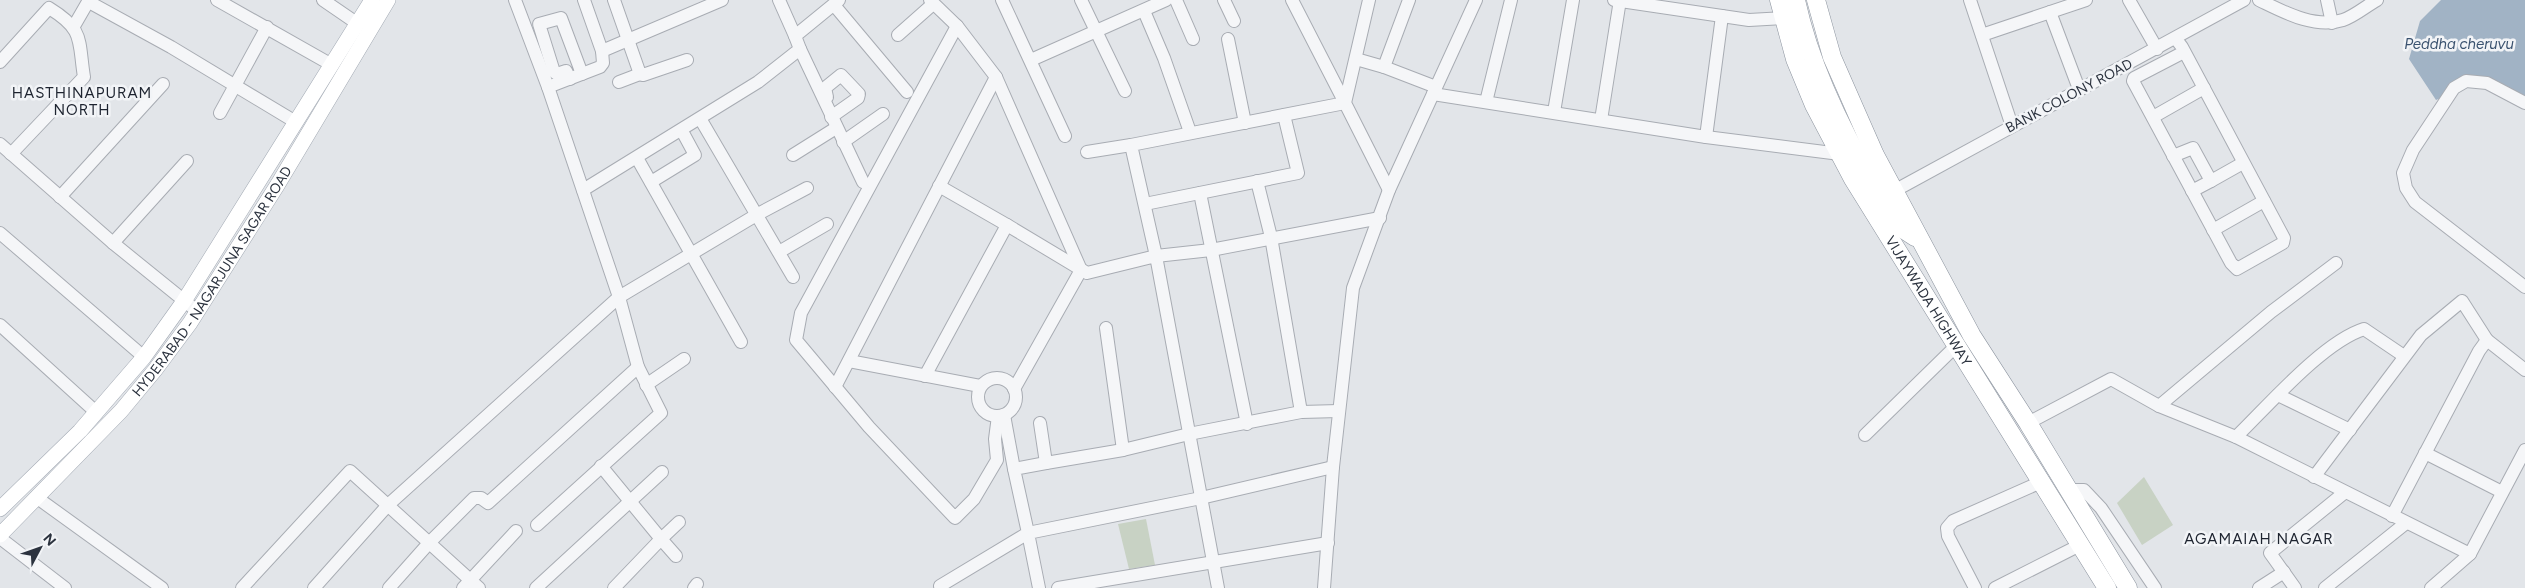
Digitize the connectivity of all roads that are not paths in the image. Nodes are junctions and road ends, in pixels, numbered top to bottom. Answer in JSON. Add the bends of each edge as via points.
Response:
{"nodes":[{"id":1,"x":217,"y":0,"type":"edge"},
{"id":2,"x":323,"y":0,"type":"edge"},
{"id":3,"x":372,"y":0,"type":"edge"},
{"id":4,"x":388,"y":0,"type":"edge"},
{"id":5,"x":515,"y":0,"type":"edge"},
{"id":6,"x":584,"y":0,"type":"edge"},
{"id":7,"x":614,"y":0,"type":"edge"},
{"id":8,"x":722,"y":0,"type":"edge"},
{"id":9,"x":779,"y":0,"type":"edge"},
{"id":10,"x":1002,"y":0,"type":"edge"},
{"id":11,"x":1080,"y":0,"type":"edge"},
{"id":12,"x":1166,"y":0,"type":"edge"},
{"id":13,"x":1176,"y":0,"type":"edge"},
{"id":14,"x":1224,"y":0,"type":"edge"},
{"id":15,"x":1292,"y":0,"type":"edge"},
{"id":16,"x":1369,"y":0,"type":"edge"},
{"id":17,"x":1408,"y":0,"type":"edge"},
{"id":18,"x":1476,"y":0,"type":"edge"},
{"id":19,"x":1573,"y":0,"type":"edge"},
{"id":20,"x":1618,"y":0,"type":"edge"},
{"id":21,"x":1779,"y":0,"type":"edge"},
{"id":22,"x":1796,"y":0,"type":"edge"},
{"id":23,"x":1816,"y":0,"type":"edge"},
{"id":24,"x":1970,"y":0,"type":"edge"},
{"id":25,"x":2086,"y":0,"type":"edge"},
{"id":26,"x":2129,"y":0,"type":"edge"},
{"id":27,"x":2244,"y":0,"type":"edge"},
{"id":28,"x":2259,"y":0,"type":"edge"},
{"id":29,"x":2328,"y":0,"type":"edge"},
{"id":30,"x":2377,"y":0,"type":"edge"},
{"id":31,"x":89,"y":1,"type":"edge"},
{"id":32,"x":932,"y":2,"type":"edge"},
{"id":33,"x":836,"y":3,"type":"edge"},
{"id":34,"x":1507,"y":3,"type":"edge"},
{"id":35,"x":1144,"y":11,"type":"junction"},
{"id":36,"x":2050,"y":12,"type":"junction"},
{"id":37,"x":1722,"y":16,"type":"junction"},
{"id":38,"x":1784,"y":18,"type":"junction"},
{"id":39,"x":1234,"y":21,"type":"dead end"},
{"id":40,"x":2332,"y":23,"type":"junction"},
{"id":41,"x":358,"y":24,"type":"junction"},
{"id":42,"x":74,"y":26,"type":"junction"},
{"id":43,"x":958,"y":26,"type":"junction"},
{"id":44,"x":267,"y":27,"type":"junction"},
{"id":45,"x":1096,"y":32,"type":"junction"},
{"id":46,"x":898,"y":35,"type":"dead end"},
{"id":47,"x":1982,"y":35,"type":"junction"},
{"id":48,"x":1193,"y":39,"type":"dead end"},
{"id":49,"x":1228,"y":39,"type":"dead end"},
{"id":50,"x":2176,"y":39,"type":"junction"},
{"id":51,"x":630,"y":41,"type":"junction"},
{"id":52,"x":797,"y":43,"type":"junction"},
{"id":53,"x":2157,"y":49,"type":"junction"},
{"id":54,"x":602,"y":51,"type":"junction"},
{"id":55,"x":2184,"y":52,"type":"junction"},
{"id":56,"x":1356,"y":59,"type":"junction"},
{"id":57,"x":687,"y":60,"type":"dead end"},
{"id":58,"x":1031,"y":60,"type":"junction"},
{"id":59,"x":0,"y":62,"type":"edge"},
{"id":60,"x":332,"y":65,"type":"junction"},
{"id":61,"x":1384,"y":67,"type":"junction"},
{"id":62,"x":640,"y":74,"type":"junction"},
{"id":63,"x":576,"y":76,"type":"junction"},
{"id":64,"x":996,"y":77,"type":"junction"},
{"id":65,"x":619,"y":82,"type":"dead end"},
{"id":66,"x":163,"y":84,"type":"dead end"},
{"id":67,"x":236,"y":84,"type":"junction"},
{"id":68,"x":548,"y":87,"type":"junction"},
{"id":69,"x":2204,"y":88,"type":"junction"},
{"id":70,"x":2079,"y":89,"type":"junction"},
{"id":71,"x":1435,"y":90,"type":"junction"},
{"id":72,"x":1125,"y":91,"type":"dead end"},
{"id":73,"x":907,"y":92,"type":"dead end"},
{"id":74,"x":823,"y":100,"type":"junction"},
{"id":75,"x":1486,"y":102,"type":"junction"},
{"id":76,"x":1345,"y":103,"type":"junction"},
{"id":77,"x":2525,"y":103,"type":"edge"},
{"id":78,"x":1554,"y":112,"type":"junction"},
{"id":79,"x":220,"y":113,"type":"dead end"},
{"id":80,"x":883,"y":114,"type":"dead end"},
{"id":81,"x":1284,"y":115,"type":"junction"},
{"id":82,"x":2153,"y":117,"type":"junction"},
{"id":83,"x":701,"y":120,"type":"junction"},
{"id":84,"x":1601,"y":120,"type":"junction"},
{"id":85,"x":294,"y":121,"type":"junction"},
{"id":86,"x":833,"y":122,"type":"junction"},
{"id":87,"x":1245,"y":123,"type":"junction"},
{"id":88,"x":2012,"y":126,"type":"junction"},
{"id":89,"x":1190,"y":132,"type":"junction"},
{"id":90,"x":684,"y":134,"type":"junction"},
{"id":91,"x":1065,"y":136,"type":"dead end"},
{"id":92,"x":1706,"y":137,"type":"junction"},
{"id":93,"x":843,"y":142,"type":"junction"},
{"id":94,"x":0,"y":144,"type":"edge"},
{"id":95,"x":1131,"y":145,"type":"junction"},
{"id":96,"x":1087,"y":152,"type":"dead end"},
{"id":97,"x":11,"y":154,"type":"junction"},
{"id":98,"x":656,"y":154,"type":"dead end"},
{"id":99,"x":1840,"y":154,"type":"junction"},
{"id":100,"x":793,"y":155,"type":"dead end"},
{"id":101,"x":2173,"y":156,"type":"junction"},
{"id":102,"x":637,"y":158,"type":"junction"},
{"id":103,"x":186,"y":161,"type":"dead end"},
{"id":104,"x":2243,"y":163,"type":"junction"},
{"id":105,"x":1257,"y":181,"type":"junction"},
{"id":106,"x":2211,"y":181,"type":"junction"},
{"id":107,"x":651,"y":182,"type":"junction"},
{"id":108,"x":863,"y":182,"type":"dead end"},
{"id":109,"x":939,"y":186,"type":"junction"},
{"id":110,"x":807,"y":188,"type":"dead end"},
{"id":111,"x":583,"y":190,"type":"junction"},
{"id":112,"x":1390,"y":190,"type":"junction"},
{"id":113,"x":1894,"y":191,"type":"junction"},
{"id":114,"x":2192,"y":191,"type":"junction"},
{"id":115,"x":1200,"y":193,"type":"junction"},
{"id":116,"x":60,"y":197,"type":"junction"},
{"id":117,"x":2264,"y":201,"type":"junction"},
{"id":118,"x":1146,"y":204,"type":"junction"},
{"id":119,"x":758,"y":214,"type":"junction"},
{"id":120,"x":1380,"y":218,"type":"junction"},
{"id":121,"x":827,"y":224,"type":"dead end"},
{"id":122,"x":1007,"y":225,"type":"junction"},
{"id":123,"x":2213,"y":230,"type":"junction"},
{"id":124,"x":0,"y":233,"type":"edge"},
{"id":125,"x":1271,"y":237,"type":"junction"},
{"id":126,"x":1921,"y":242,"type":"junction"},
{"id":127,"x":113,"y":243,"type":"junction"},
{"id":128,"x":1211,"y":250,"type":"junction"},
{"id":129,"x":779,"y":252,"type":"junction"},
{"id":130,"x":692,"y":255,"type":"junction"},
{"id":131,"x":1156,"y":256,"type":"junction"},
{"id":132,"x":2336,"y":263,"type":"dead end"},
{"id":133,"x":1081,"y":270,"type":"junction"},
{"id":134,"x":793,"y":277,"type":"dead end"},
{"id":135,"x":2525,"y":287,"type":"edge"},
{"id":136,"x":619,"y":297,"type":"junction"},
{"id":137,"x":184,"y":301,"type":"junction"},
{"id":138,"x":197,"y":311,"type":"junction"},
{"id":139,"x":0,"y":325,"type":"edge"},
{"id":140,"x":1106,"y":328,"type":"dead end"},
{"id":141,"x":2487,"y":340,"type":"junction"},
{"id":142,"x":741,"y":342,"type":"dead end"},
{"id":143,"x":1955,"y":347,"type":"junction"},
{"id":144,"x":2404,"y":356,"type":"junction"},
{"id":145,"x":144,"y":357,"type":"junction"},
{"id":146,"x":684,"y":360,"type":"dead end"},
{"id":147,"x":849,"y":361,"type":"junction"},
{"id":148,"x":638,"y":366,"type":"junction"},
{"id":149,"x":2525,"y":370,"type":"edge"},
{"id":150,"x":924,"y":376,"type":"junction"},
{"id":151,"x":646,"y":385,"type":"junction"},
{"id":152,"x":980,"y":386,"type":"junction"},
{"id":153,"x":835,"y":387,"type":"junction"},
{"id":154,"x":1014,"y":389,"type":"junction"},
{"id":155,"x":2010,"y":395,"type":"junction"},
{"id":156,"x":2278,"y":395,"type":"junction"},
{"id":157,"x":1994,"y":406,"type":"junction"},
{"id":158,"x":2159,"y":406,"type":"junction"},
{"id":159,"x":1339,"y":411,"type":"junction"},
{"id":160,"x":1301,"y":412,"type":"junction"},
{"id":161,"x":97,"y":413,"type":"junction"},
{"id":162,"x":1001,"y":416,"type":"junction"},
{"id":163,"x":1040,"y":423,"type":"dead end"},
{"id":164,"x":2028,"y":423,"type":"junction"},
{"id":165,"x":1247,"y":424,"type":"junction"},
{"id":166,"x":2350,"y":430,"type":"junction"},
{"id":167,"x":1188,"y":434,"type":"junction"},
{"id":168,"x":1865,"y":435,"type":"dead end"},
{"id":169,"x":2236,"y":437,"type":"junction"},
{"id":170,"x":1123,"y":450,"type":"junction"},
{"id":171,"x":2525,"y":450,"type":"edge"},
{"id":172,"x":2425,"y":453,"type":"junction"},
{"id":173,"x":1046,"y":463,"type":"junction"},
{"id":174,"x":601,"y":466,"type":"junction"},
{"id":175,"x":1334,"y":467,"type":"junction"},
{"id":176,"x":1014,"y":469,"type":"junction"},
{"id":177,"x":662,"y":472,"type":"dead end"},
{"id":178,"x":2314,"y":477,"type":"junction"},
{"id":179,"x":2041,"y":482,"type":"junction"},
{"id":180,"x":2069,"y":490,"type":"junction"},
{"id":181,"x":2502,"y":492,"type":"junction"},
{"id":182,"x":2344,"y":493,"type":"junction"},
{"id":183,"x":36,"y":497,"type":"junction"},
{"id":184,"x":1200,"y":498,"type":"junction"},
{"id":185,"x":630,"y":500,"type":"junction"},
{"id":186,"x":388,"y":505,"type":"junction"},
{"id":187,"x":0,"y":508,"type":"edge"},
{"id":188,"x":2392,"y":516,"type":"junction"},
{"id":189,"x":679,"y":522,"type":"dead end"},
{"id":190,"x":2406,"y":523,"type":"junction"},
{"id":191,"x":537,"y":525,"type":"dead end"},
{"id":192,"x":516,"y":530,"type":"dead end"},
{"id":193,"x":1028,"y":533,"type":"junction"},
{"id":194,"x":0,"y":536,"type":"edge"},
{"id":195,"x":661,"y":539,"type":"junction"},
{"id":196,"x":429,"y":543,"type":"junction"},
{"id":197,"x":1328,"y":543,"type":"junction"},
{"id":198,"x":2080,"y":545,"type":"junction"},
{"id":199,"x":2470,"y":554,"type":"junction"},
{"id":200,"x":676,"y":556,"type":"dead end"},
{"id":201,"x":1213,"y":562,"type":"junction"},
{"id":202,"x":2284,"y":572,"type":"junction"},
{"id":203,"x":471,"y":585,"type":"edge"},
{"id":204,"x":940,"y":586,"type":"dead end"},
{"id":205,"x":65,"y":588,"type":"edge"},
{"id":206,"x":162,"y":588,"type":"edge"},
{"id":207,"x":242,"y":588,"type":"edge"},
{"id":208,"x":314,"y":588,"type":"edge"},
{"id":209,"x":389,"y":588,"type":"edge"},
{"id":210,"x":536,"y":588,"type":"edge"},
{"id":211,"x":614,"y":588,"type":"edge"},
{"id":212,"x":1039,"y":588,"type":"edge"},
{"id":213,"x":1058,"y":588,"type":"edge"},
{"id":214,"x":1218,"y":588,"type":"edge"},
{"id":215,"x":1324,"y":588,"type":"edge"},
{"id":216,"x":1975,"y":588,"type":"edge"},
{"id":217,"x":1995,"y":588,"type":"edge"},
{"id":218,"x":2107,"y":588,"type":"edge"},
{"id":219,"x":2128,"y":588,"type":"edge"},
{"id":220,"x":2155,"y":588,"type":"edge"},
{"id":221,"x":2259,"y":588,"type":"edge"},
{"id":222,"x":2295,"y":588,"type":"edge"},
{"id":223,"x":2326,"y":588,"type":"edge"},
{"id":224,"x":2431,"y":588,"type":"edge"}],
"edges":[{"from":1,"to":44,"type":"street"},
{"from":2,"to":41,"type":"street"},
{"from":3,"to":41,"type":"main road","name":"HYDERABAD - NAGARJUNA SAGAR ROAD"},
{"from":4,"to":138,"type":"main road","name":"HYDERABAD - NAGARJUNA SAGAR ROAD","via":[[278,184]]},
{"from":5,"to":68,"type":"street"},
{"from":6,"to":54,"type":"street"},
{"from":7,"to":51,"type":"street"},
{"from":8,"to":51,"type":"street"},
{"from":9,"to":52,"type":"street"},
{"from":10,"to":58,"type":"street"},
{"from":11,"to":45,"type":"street"},
{"from":12,"to":35,"type":"street"},
{"from":13,"to":48,"type":"street"},
{"from":14,"to":39,"type":"street"},
{"from":15,"to":76,"type":"street"},
{"from":16,"to":56,"type":"street"},
{"from":17,"to":61,"type":"street"},
{"from":18,"to":71,"type":"street"},
{"from":19,"to":78,"type":"street"},
{"from":20,"to":37,"type":"street"},
{"from":20,"to":84,"type":"street"},
{"from":21,"to":38,"type":"highway","name":"VIJAYWADA HIGHWAY"},
{"from":22,"to":126,"type":"highway","via":[[1819,74],[1860,162],[1899,226]]},
{"from":23,"to":113,"type":"highway","name":"VIJAYWADA HIGHWAY","via":[[1845,89]]},
{"from":24,"to":47,"type":"street"},
{"from":25,"to":36,"type":"street"},
{"from":26,"to":53,"type":"street"},
{"from":27,"to":50,"type":"street","name":"BANK COLONY ROAD"},
{"from":28,"to":40,"type":"street","via":[[2290,15]]},
{"from":29,"to":40,"type":"street"},
{"from":30,"to":40,"type":"street","via":[[2346,19]]},
{"from":31,"to":42,"type":"street"},
{"from":31,"to":67,"type":"street"},
{"from":32,"to":43,"type":"street"},
{"from":32,"to":46,"type":"street"},
{"from":33,"to":52,"type":"street"},
{"from":33,"to":73,"type":"street"},
{"from":34,"to":75,"type":"street"},
{"from":35,"to":45,"type":"street"},
{"from":35,"to":89,"type":"street"},
{"from":36,"to":47,"type":"street"},
{"from":36,"to":70,"type":"street"},
{"from":37,"to":38,"type":"street","via":[[1749,20]]},
{"from":37,"to":92,"type":"street"},
{"from":38,"to":99,"type":"highway","name":"VIJAYWADA HIGHWAY","via":[[1795,59],[1814,105]]},
{"from":41,"to":60,"type":"main road","name":"HYDERABAD - NAGARJUNA SAGAR ROAD"},
{"from":42,"to":59,"type":"street","via":[[49,8]]},
{"from":42,"to":97,"type":"street","via":[[82,47],[84,77]]},
{"from":43,"to":64,"type":"street"},
{"from":43,"to":153,"type":"street","via":[[801,313],[796,340]]},
{"from":44,"to":60,"type":"street"},
{"from":44,"to":67,"type":"street"},
{"from":45,"to":58,"type":"street"},
{"from":45,"to":72,"type":"street"},
{"from":47,"to":88,"type":"street"},
{"from":49,"to":87,"type":"street"},
{"from":50,"to":53,"type":"street","name":"BANK COLONY ROAD"},
{"from":50,"to":55,"type":"street"},
{"from":51,"to":54,"type":"street"},
{"from":51,"to":62,"type":"street"},
{"from":52,"to":74,"type":"street"},
{"from":52,"to":83,"type":"street","via":[[758,82]]},
{"from":53,"to":70,"type":"street","name":"BANK COLONY ROAD"},
{"from":54,"to":63,"type":"street","via":[[602,66]]},
{"from":55,"to":69,"type":"street"},
{"from":55,"to":82,"type":"street","via":[[2134,78]]},
{"from":56,"to":61,"type":"street"},
{"from":56,"to":76,"type":"street"},
{"from":57,"to":62,"type":"street"},
{"from":58,"to":91,"type":"street"},
{"from":60,"to":85,"type":"main road","name":"HYDERABAD - NAGARJUNA SAGAR ROAD"},
{"from":61,"to":71,"type":"street"},
{"from":62,"to":65,"type":"street"},
{"from":63,"to":63,"type":"street","via":[[562,19],[538,24],[554,72],[566,71]]},
{"from":63,"to":68,"type":"street"},
{"from":64,"to":109,"type":"street"},
{"from":64,"to":133,"type":"street"},
{"from":66,"to":116,"type":"street"},
{"from":67,"to":79,"type":"street"},
{"from":67,"to":85,"type":"street"},
{"from":68,"to":111,"type":"street"},
{"from":69,"to":82,"type":"street"},
{"from":69,"to":104,"type":"street"},
{"from":70,"to":88,"type":"street","name":"BANK COLONY ROAD"},
{"from":71,"to":75,"type":"street"},
{"from":71,"to":112,"type":"street"},
{"from":74,"to":86,"type":"street"},
{"from":74,"to":86,"type":"street","via":[[827,98],[825,88],[841,75],[858,94],[858,98]]},
{"from":75,"to":78,"type":"street"},
{"from":76,"to":81,"type":"street"},
{"from":76,"to":112,"type":"street"},
{"from":77,"to":135,"type":"street","via":[[2487,83],[2466,81],[2454,88],[2413,150],[2403,173],[2406,188],[2416,202]]},
{"from":78,"to":84,"type":"street"},
{"from":80,"to":93,"type":"street"},
{"from":81,"to":87,"type":"street"},
{"from":81,"to":105,"type":"street","via":[[1298,173]]},
{"from":82,"to":101,"type":"street"},
{"from":83,"to":90,"type":"street"},
{"from":83,"to":119,"type":"street"},
{"from":84,"to":92,"type":"street"},
{"from":85,"to":137,"type":"main road","name":"HYDERABAD - NAGARJUNA SAGAR ROAD"},
{"from":86,"to":93,"type":"street"},
{"from":86,"to":100,"type":"street"},
{"from":87,"to":89,"type":"street"},
{"from":88,"to":113,"type":"street","name":"BANK COLONY ROAD"},
{"from":89,"to":95,"type":"street"},
{"from":90,"to":98,"type":"street"},
{"from":90,"to":102,"type":"street"},
{"from":90,"to":107,"type":"street","via":[[695,155]]},
{"from":92,"to":99,"type":"street"},
{"from":93,"to":108,"type":"street"},
{"from":94,"to":97,"type":"street"},
{"from":95,"to":96,"type":"street"},
{"from":95,"to":118,"type":"street"},
{"from":97,"to":116,"type":"street"},
{"from":99,"to":143,"type":"highway","name":"VIJAYWADA HIGHWAY"},
{"from":101,"to":106,"type":"street","via":[[2192,148]]},
{"from":101,"to":114,"type":"street"},
{"from":102,"to":107,"type":"street"},
{"from":102,"to":111,"type":"street"},
{"from":103,"to":127,"type":"street"},
{"from":104,"to":106,"type":"street"},
{"from":104,"to":117,"type":"street"},
{"from":105,"to":115,"type":"street"},
{"from":105,"to":125,"type":"street"},
{"from":106,"to":114,"type":"street"},
{"from":107,"to":130,"type":"street"},
{"from":109,"to":122,"type":"street"},
{"from":109,"to":147,"type":"street"},
{"from":110,"to":119,"type":"street"},
{"from":111,"to":136,"type":"street"},
{"from":112,"to":120,"type":"street"},
{"from":113,"to":126,"type":"highway","name":"VIJAYWADA HIGHWAY"},
{"from":114,"to":123,"type":"street"},
{"from":115,"to":118,"type":"street"},
{"from":115,"to":128,"type":"street"},
{"from":116,"to":127,"type":"street"},
{"from":117,"to":123,"type":"street"},
{"from":117,"to":123,"type":"street","via":[[2284,238],[2283,243],[2237,269]]},
{"from":118,"to":131,"type":"street"},
{"from":119,"to":129,"type":"street"},
{"from":119,"to":130,"type":"street"},
{"from":120,"to":125,"type":"street"},
{"from":120,"to":159,"type":"street","via":[[1353,288]]},
{"from":121,"to":129,"type":"street"},
{"from":122,"to":133,"type":"street"},
{"from":122,"to":150,"type":"street"},
{"from":124,"to":145,"type":"street"},
{"from":125,"to":128,"type":"street"},
{"from":125,"to":160,"type":"street"},
{"from":126,"to":155,"type":"highway","name":"VIJAYWADA HIGHWAY","via":[[1972,336]]},
{"from":127,"to":137,"type":"street"},
{"from":128,"to":131,"type":"street"},
{"from":128,"to":165,"type":"street"},
{"from":129,"to":134,"type":"street"},
{"from":130,"to":136,"type":"street"},
{"from":130,"to":142,"type":"street"},
{"from":131,"to":133,"type":"street","via":[[1087,273]]},
{"from":131,"to":167,"type":"street"},
{"from":132,"to":158,"type":"street","via":[[2271,312]]},
{"from":133,"to":154,"type":"street"},
{"from":136,"to":148,"type":"street"},
{"from":136,"to":186,"type":"street"},
{"from":137,"to":138,"type":"street"},
{"from":137,"to":145,"type":"main road","name":"HYDERABAD - NAGARJUNA SAGAR ROAD"},
{"from":138,"to":183,"type":"main road","name":"HYDERABAD - NAGARJUNA SAGAR ROAD","via":[[155,370],[121,410]]},
{"from":139,"to":161,"type":"street"},
{"from":140,"to":170,"type":"street"},
{"from":141,"to":144,"type":"street","via":[[2462,301],[2421,335]]},
{"from":141,"to":149,"type":"street"},
{"from":141,"to":172,"type":"street"},
{"from":143,"to":157,"type":"highway","name":"VIJAYWADA HIGHWAY"},
{"from":143,"to":168,"type":"street"},
{"from":144,"to":156,"type":"street","via":[[2364,329],[2349,334]]},
{"from":144,"to":166,"type":"street"},
{"from":145,"to":161,"type":"main road","name":"HYDERABAD - NAGARJUNA SAGAR ROAD"},
{"from":146,"to":151,"type":"street"},
{"from":147,"to":150,"type":"street"},
{"from":147,"to":153,"type":"street"},
{"from":148,"to":151,"type":"street"},
{"from":148,"to":196,"type":"street","via":[[488,503],[474,498]]},
{"from":150,"to":152,"type":"street"},
{"from":151,"to":174,"type":"street","via":[[661,410],[660,415]]},
{"from":152,"to":154,"type":"street","via":[[990,379],[1001,378]]},
{"from":152,"to":162,"type":"street","via":[[977,398],[982,410],[992,416]]},
{"from":153,"to":162,"type":"street","via":[[955,518],[974,498],[997,460],[995,439]]},
{"from":154,"to":162,"type":"street","via":[[1016,401],[1009,412]]},
{"from":155,"to":157,"type":"highway"},
{"from":155,"to":164,"type":"highway","name":"VIJAYWADA HIGHWAY"},
{"from":156,"to":166,"type":"street"},
{"from":156,"to":169,"type":"street"},
{"from":157,"to":179,"type":"highway","name":"VIJAYWADA HIGHWAY"},
{"from":158,"to":164,"type":"street","via":[[2111,379]]},
{"from":158,"to":169,"type":"street"},
{"from":159,"to":160,"type":"street"},
{"from":159,"to":175,"type":"street"},
{"from":160,"to":165,"type":"street"},
{"from":161,"to":187,"type":"main road","name":"HYDERABAD - NAGARJUNA SAGAR ROAD"},
{"from":162,"to":176,"type":"street"},
{"from":163,"to":173,"type":"street"},
{"from":164,"to":180,"type":"highway","name":"VIJAYWADA HIGHWAY"},
{"from":165,"to":167,"type":"street"},
{"from":166,"to":178,"type":"street"},
{"from":167,"to":170,"type":"street"},
{"from":167,"to":184,"type":"street"},
{"from":169,"to":178,"type":"street"},
{"from":170,"to":173,"type":"street"},
{"from":171,"to":181,"type":"street"},
{"from":172,"to":181,"type":"street"},
{"from":172,"to":188,"type":"street"},
{"from":173,"to":176,"type":"street"},
{"from":174,"to":185,"type":"street"},
{"from":174,"to":191,"type":"street"},
{"from":175,"to":184,"type":"street"},
{"from":175,"to":197,"type":"street"},
{"from":176,"to":193,"type":"street"},
{"from":177,"to":185,"type":"street"},
{"from":178,"to":182,"type":"street"},
{"from":179,"to":198,"type":"highway","name":"VIJAYWADA HIGHWAY"},
{"from":179,"to":216,"type":"street","via":[[1953,522],[1947,528]]},
{"from":180,"to":219,"type":"highway","name":"VIJAYWADA HIGHWAY"},
{"from":180,"to":220,"type":"street","via":[[2084,490],[2100,508]]},
{"from":181,"to":199,"type":"street"},
{"from":182,"to":188,"type":"street"},
{"from":182,"to":202,"type":"street","via":[[2270,553]]},
{"from":183,"to":194,"type":"main road","name":"HYDERABAD - NAGARJUNA SAGAR ROAD"},
{"from":183,"to":206,"type":"street"},
{"from":184,"to":193,"type":"street"},
{"from":184,"to":201,"type":"street"},
{"from":185,"to":195,"type":"street"},
{"from":185,"to":210,"type":"street"},
{"from":186,"to":196,"type":"street"},
{"from":186,"to":207,"type":"street","via":[[350,471]]},
{"from":186,"to":208,"type":"street"},
{"from":188,"to":190,"type":"street"},
{"from":189,"to":195,"type":"street"},
{"from":190,"to":199,"type":"street"},
{"from":190,"to":223,"type":"street"},
{"from":192,"to":203,"type":"street"},
{"from":193,"to":204,"type":"street"},
{"from":193,"to":212,"type":"street"},
{"from":194,"to":205,"type":"street"},
{"from":195,"to":200,"type":"street"},
{"from":195,"to":211,"type":"street"},
{"from":196,"to":203,"type":"street"},
{"from":196,"to":209,"type":"street"},
{"from":197,"to":201,"type":"street"},
{"from":197,"to":215,"type":"street"},
{"from":198,"to":217,"type":"street"},
{"from":198,"to":218,"type":"highway","name":"VIJAYWADA HIGHWAY"},
{"from":199,"to":224,"type":"street"},
{"from":201,"to":213,"type":"street"},
{"from":201,"to":214,"type":"street"},
{"from":202,"to":221,"type":"street"},
{"from":202,"to":222,"type":"street"}]}
